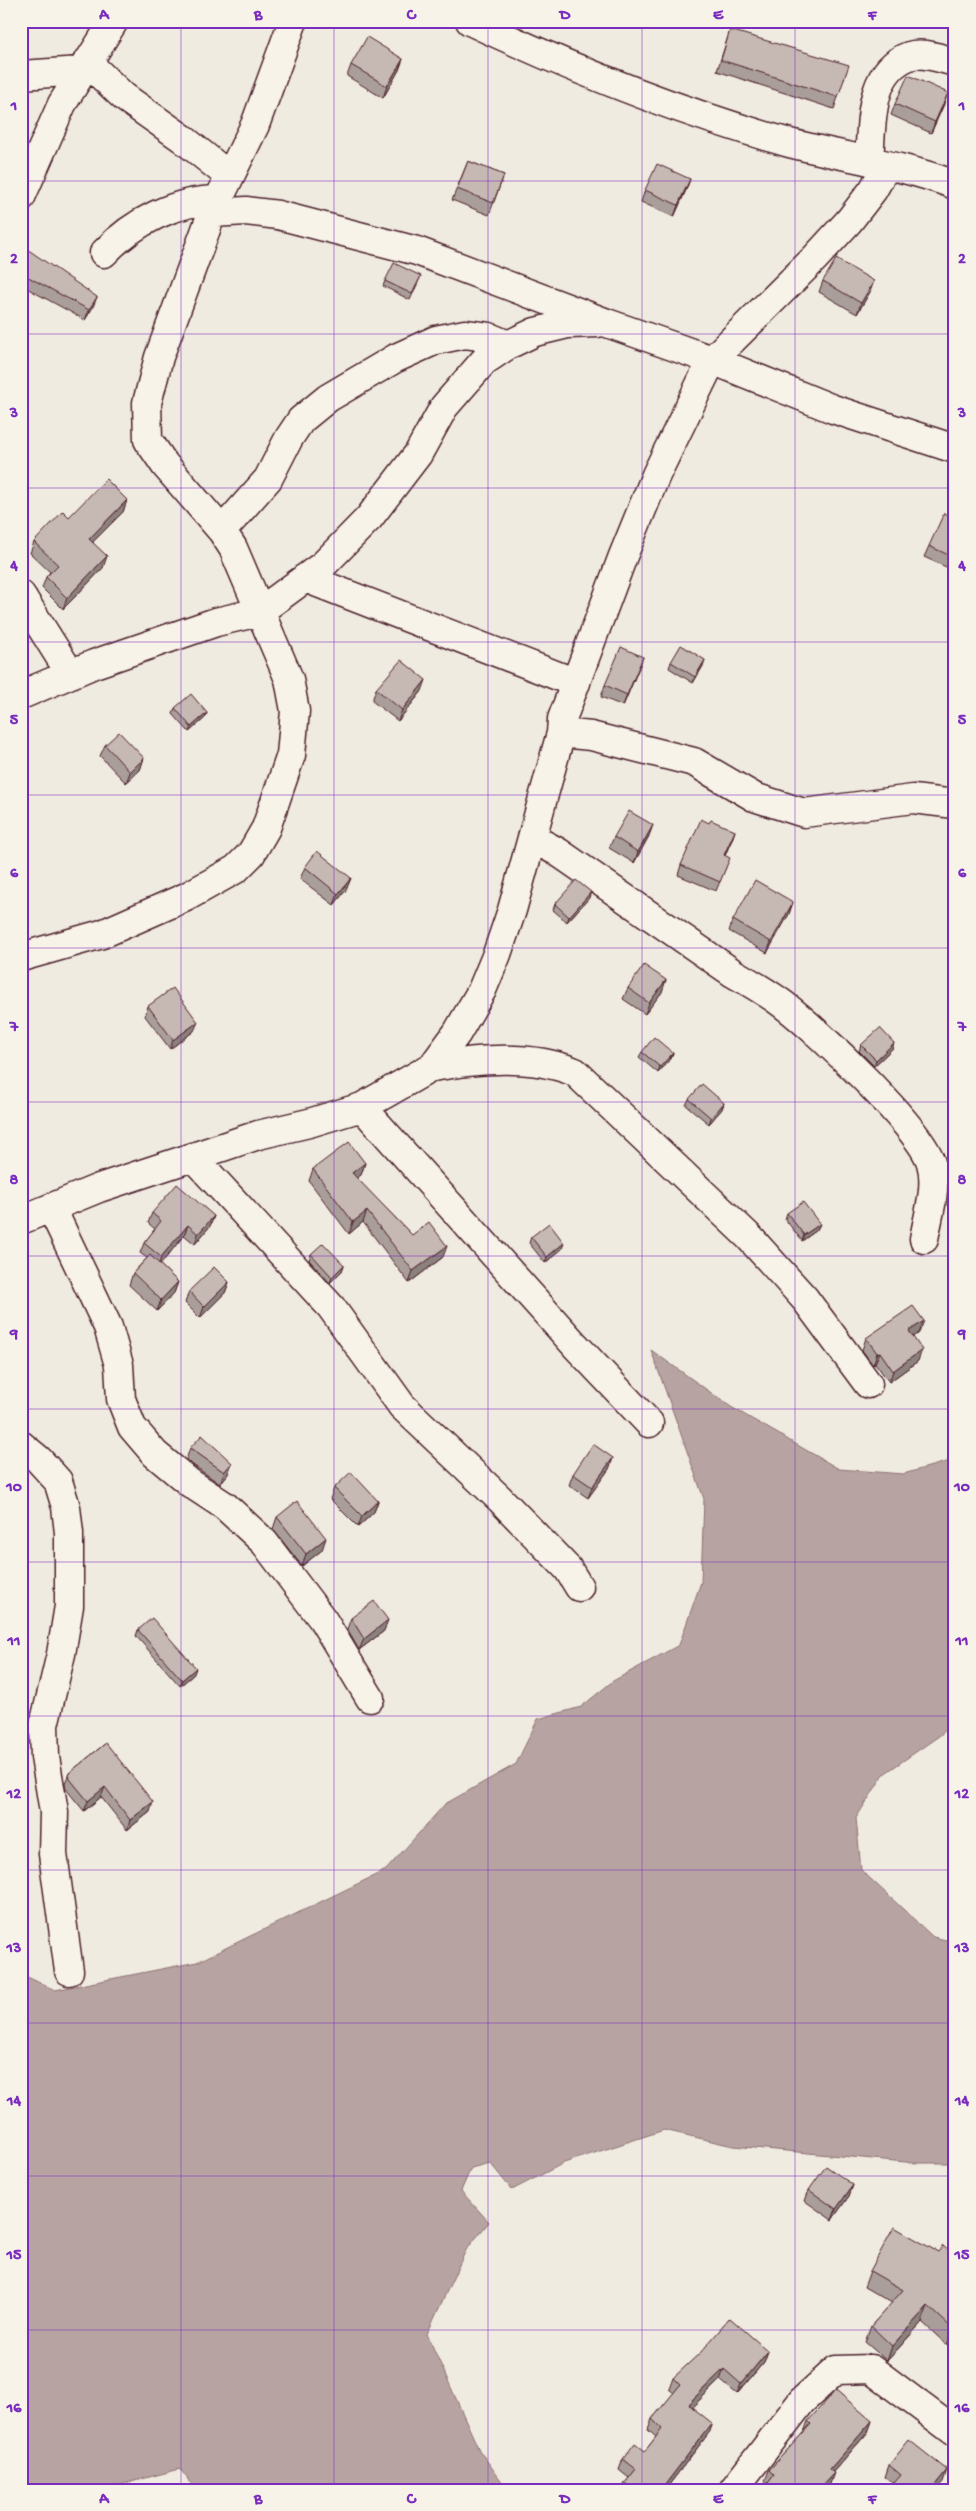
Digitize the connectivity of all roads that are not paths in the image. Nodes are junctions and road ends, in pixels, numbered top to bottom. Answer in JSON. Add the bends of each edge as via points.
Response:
{"nodes":[{"id":1,"x":114,"y":21,"type":"edge"},
{"id":2,"x":293,"y":21,"type":"edge"},
{"id":3,"x":470,"y":21,"type":"edge"},
{"id":4,"x":955,"y":62,"type":"edge"},
{"id":5,"x":84,"y":67,"type":"junction"},
{"id":6,"x":21,"y":75,"type":"edge"},
{"id":7,"x":878,"y":163,"type":"junction"},
{"id":8,"x":955,"y":185,"type":"edge"},
{"id":9,"x":220,"y":196,"type":"junction"},
{"id":10,"x":21,"y":197,"type":"edge"},
{"id":11,"x":104,"y":253,"type":"dead end"},
{"id":12,"x":607,"y":323,"type":"junction"},
{"id":13,"x":508,"y":345,"type":"junction"},
{"id":14,"x":712,"y":360,"type":"junction"},
{"id":15,"x":955,"y":449,"type":"edge"},
{"id":16,"x":222,"y":532,"type":"junction"},
{"id":17,"x":305,"y":578,"type":"junction"},
{"id":18,"x":21,"y":595,"type":"edge"},
{"id":19,"x":259,"y":612,"type":"junction"},
{"id":20,"x":70,"y":673,"type":"junction"},
{"id":21,"x":576,"y":683,"type":"junction"},
{"id":22,"x":21,"y":695,"type":"edge"},
{"id":23,"x":561,"y":733,"type":"junction"},
{"id":24,"x":955,"y":804,"type":"edge"},
{"id":25,"x":532,"y":838,"type":"junction"},
{"id":26,"x":21,"y":957,"type":"edge"},
{"id":27,"x":432,"y":1067,"type":"junction"},
{"id":28,"x":362,"y":1107,"type":"junction"},
{"id":29,"x":192,"y":1157,"type":"junction"},
{"id":30,"x":52,"y":1209,"type":"junction"},
{"id":31,"x":21,"y":1220,"type":"edge"},
{"id":32,"x":924,"y":1239,"type":"dead end"},
{"id":33,"x":868,"y":1384,"type":"dead end"},
{"id":34,"x":648,"y":1423,"type":"dead end"},
{"id":35,"x":21,"y":1445,"type":"edge"},
{"id":36,"x":579,"y":1587,"type":"dead end"},
{"id":37,"x":370,"y":1698,"type":"dead end"},
{"id":38,"x":69,"y":1971,"type":"dead end"},
{"id":39,"x":955,"y":2432,"type":"edge"},
{"id":40,"x":733,"y":2490,"type":"edge"}],
"edges":[{"from":1,"to":5,"type":"street"},
{"from":2,"to":9,"type":"street","via":[[255,125]]},
{"from":3,"to":7,"type":"street","via":[[642,96],[786,142]]},
{"from":4,"to":7,"type":"street","via":[[930,56],[910,56],[892,66],[879,85],[875,98]]},
{"from":5,"to":6,"type":"street"},
{"from":5,"to":9,"type":"street","via":[[182,138]]},
{"from":5,"to":10,"type":"street","via":[[62,104]]},
{"from":7,"to":8,"type":"street"},
{"from":7,"to":14,"type":"street","via":[[873,190],[822,250]]},
{"from":9,"to":11,"type":"street","via":[[199,200],[154,217],[118,238]]},
{"from":9,"to":12,"type":"street","via":[[246,211],[278,215],[417,251]]},
{"from":9,"to":16,"type":"street","via":[[159,357],[147,403],[148,440]]},
{"from":12,"to":13,"type":"street","via":[[568,324],[535,332]]},
{"from":12,"to":14,"type":"street"},
{"from":13,"to":16,"type":"street","via":[[489,337],[464,334],[436,340],[396,358],[328,398],[301,420],[268,479]]},
{"from":13,"to":17,"type":"street","via":[[484,361],[444,407],[418,454],[368,518],[323,565]]},
{"from":14,"to":15,"type":"street","via":[[833,409]]},
{"from":14,"to":21,"type":"street","via":[[656,475]]},
{"from":16,"to":19,"type":"street","via":[[246,574]]},
{"from":17,"to":19,"type":"street"},
{"from":17,"to":21,"type":"street"},
{"from":18,"to":20,"type":"street"},
{"from":19,"to":20,"type":"street","via":[[216,622]]},
{"from":19,"to":26,"type":"street","via":[[289,679],[295,711],[291,755],[266,828],[251,854],[229,873],[186,897],[122,926]]},
{"from":20,"to":22,"type":"street"},
{"from":21,"to":23,"type":"street","via":[[562,719]]},
{"from":23,"to":24,"type":"street","via":[[591,736],[694,762],[754,797],[804,814],[913,799]]},
{"from":23,"to":25,"type":"street"},
{"from":25,"to":27,"type":"street","via":[[512,910],[482,990],[458,1033]]},
{"from":25,"to":32,"type":"street","via":[[558,852],[786,1006],[882,1097],[922,1144],[931,1163],[933,1178]]},
{"from":27,"to":28,"type":"street"},
{"from":27,"to":33,"type":"street","via":[[495,1060],[554,1063],[575,1072],[749,1237],[805,1299]]},
{"from":28,"to":29,"type":"street"},
{"from":28,"to":34,"type":"street"},
{"from":29,"to":30,"type":"street","via":[[99,1188]]},
{"from":29,"to":36,"type":"street","via":[[331,1307],[402,1406],[568,1569]]},
{"from":30,"to":31,"type":"street"},
{"from":30,"to":37,"type":"street","via":[[108,1327],[119,1365],[121,1399],[132,1427],[155,1454],[225,1506],[264,1542],[323,1620]]},
{"from":35,"to":38,"type":"street","via":[[58,1481],[69,1533],[69,1606],[44,1725],[45,1757],[54,1812],[53,1854]]},
{"from":39,"to":40,"type":"street","via":[[870,2369],[836,2370],[802,2402]]}]}
